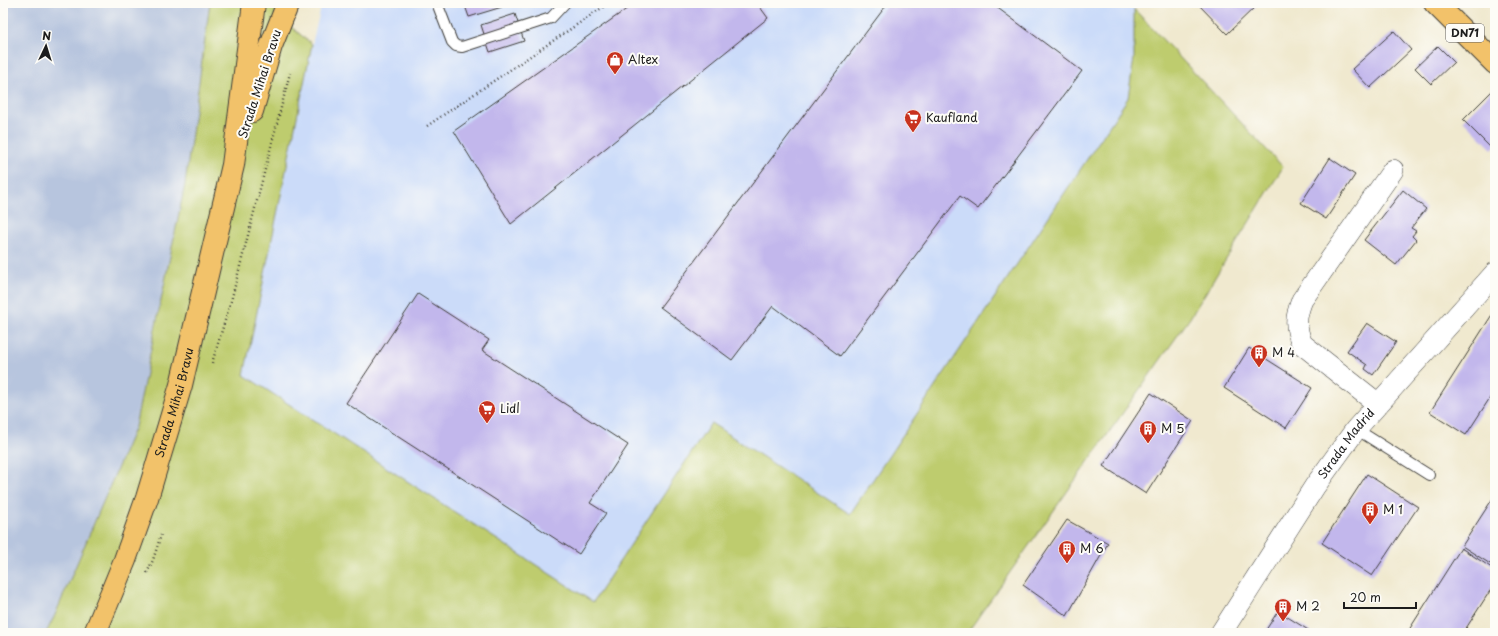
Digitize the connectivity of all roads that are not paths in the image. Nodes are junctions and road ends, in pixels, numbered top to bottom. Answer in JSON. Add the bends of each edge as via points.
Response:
{"nodes":[{"id":1,"x":254,"y":3,"type":"edge"},
{"id":2,"x":288,"y":3,"type":"edge"},
{"id":3,"x":437,"y":3,"type":"edge"},
{"id":4,"x":565,"y":3,"type":"edge"},
{"id":5,"x":1436,"y":3,"type":"edge"},
{"id":6,"x":1495,"y":63,"type":"edge"},
{"id":7,"x":233,"y":165,"type":"junction"},
{"id":8,"x":1393,"y":170,"type":"dead end"},
{"id":9,"x":1495,"y":273,"type":"edge"},
{"id":10,"x":1378,"y":404,"type":"junction"},
{"id":11,"x":1356,"y":429,"type":"junction"},
{"id":12,"x":1428,"y":475,"type":"dead end"},
{"id":13,"x":95,"y":633,"type":"edge"},
{"id":14,"x":1221,"y":633,"type":"edge"}],
"edges":[{"from":1,"to":7,"type":"main road","name":"Strada Mihai Bravu"},
{"from":2,"to":7,"type":"main road","name":"Strada Mihai Bravu","via":[[271,46],[249,122]]},
{"from":3,"to":4,"type":"lane","via":[[452,42],[462,47],[551,18]]},
{"from":5,"to":6,"type":"main road","number":"DN71"},
{"from":7,"to":13,"type":"main road","name":"Strada Mihai Bravu","via":[[198,316],[166,435],[127,553]]},
{"from":8,"to":10,"type":"street","via":[[1302,300],[1296,315],[1296,330],[1302,344]]},
{"from":9,"to":10,"type":"street","name":"Strada Madrid"},
{"from":10,"to":11,"type":"street","name":"Strada Madrid"},
{"from":11,"to":12,"type":"lane"},
{"from":11,"to":14,"type":"street","name":"Strada Madrid","via":[[1315,486]]}]}
